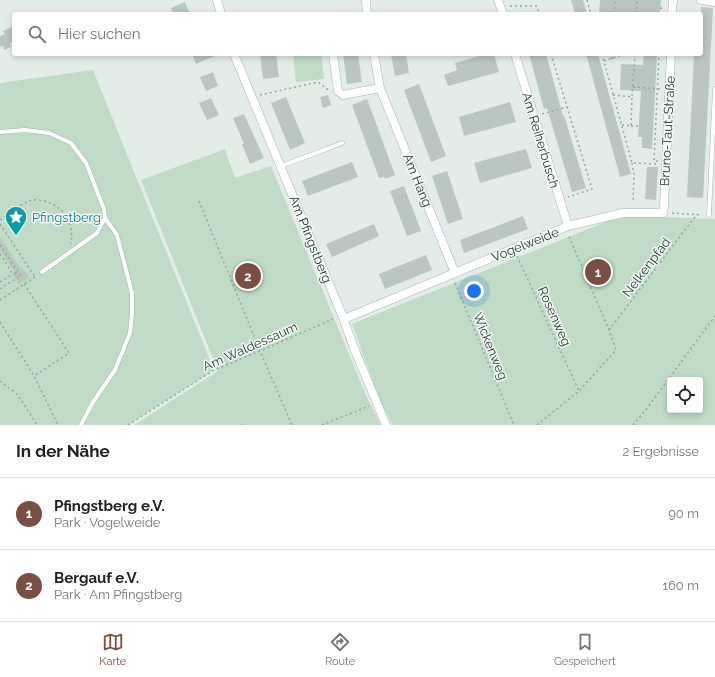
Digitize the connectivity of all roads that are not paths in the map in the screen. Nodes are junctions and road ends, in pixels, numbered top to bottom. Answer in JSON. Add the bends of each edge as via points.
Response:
{"nodes":[{"id":1,"x":217,"y":0,"type":"edge"},
{"id":2,"x":366,"y":0,"type":"edge"},
{"id":3,"x":673,"y":0,"type":"edge"},
{"id":4,"x":700,"y":0,"type":"edge"},
{"id":5,"x":715,"y":2,"type":"edge"},
{"id":6,"x":220,"y":12,"type":"edge"},
{"id":7,"x":367,"y":12,"type":"edge"},
{"id":8,"x":672,"y":12,"type":"edge"},
{"id":9,"x":235,"y":56,"type":"edge"},
{"id":10,"x":333,"y":56,"type":"edge"},
{"id":11,"x":374,"y":56,"type":"edge"},
{"id":12,"x":516,"y":56,"type":"edge"},
{"id":13,"x":671,"y":56,"type":"edge"},
{"id":14,"x":380,"y":88,"type":"junction"},
{"id":15,"x":715,"y":89,"type":"edge"},
{"id":16,"x":0,"y":132,"type":"edge"},
{"id":17,"x":342,"y":142,"type":"dead end"},
{"id":18,"x":281,"y":166,"type":"junction"},
{"id":19,"x":664,"y":210,"type":"joint"},
{"id":20,"x":708,"y":215,"type":"road end"},
{"id":21,"x":105,"y":218,"type":"junction"},
{"id":22,"x":568,"y":226,"type":"junction"},
{"id":23,"x":42,"y":272,"type":"dead end"},
{"id":24,"x":455,"y":273,"type":"junction"},
{"id":25,"x":343,"y":317,"type":"junction"},
{"id":26,"x":80,"y":425,"type":"edge"},
{"id":27,"x":386,"y":425,"type":"edge"}],
"edges":[{"from":1,"to":6,"type":"street"},
{"from":2,"to":7,"type":"street"},
{"from":3,"to":8,"type":"street"},
{"from":4,"to":5,"type":"street"},
{"from":9,"to":18,"type":"street","name":"Am Pfingstberg"},
{"from":10,"to":14,"type":"street","via":[[338,91],[343,95]]},
{"from":11,"to":14,"type":"street","name":"Am Hang"},
{"from":12,"to":22,"type":"street","name":"Am Reiherbusch"},
{"from":13,"to":19,"type":"street","name":"Bruno-Taut-Straße"},
{"from":14,"to":24,"type":"street","name":"Am Hang"},
{"from":15,"to":20,"type":"lane"},
{"from":16,"to":21,"type":"lane","via":[[25,130],[49,133],[70,143],[86,163]]},
{"from":17,"to":18,"type":"lane"},
{"from":18,"to":25,"type":"street","name":"Am Pfingstberg"},
{"from":19,"to":22,"type":"street","name":"Vogelweide","via":[[623,213]]},
{"from":21,"to":23,"type":"lane","via":[[98,233]]},
{"from":21,"to":26,"type":"lane","via":[[117,235],[132,293],[130,333],[115,370]]},
{"from":22,"to":24,"type":"street","name":"Vogelweide"},
{"from":24,"to":25,"type":"street","name":"Vogelweide"},
{"from":25,"to":27,"type":"street","name":"Am Pfingstberg"}]}
